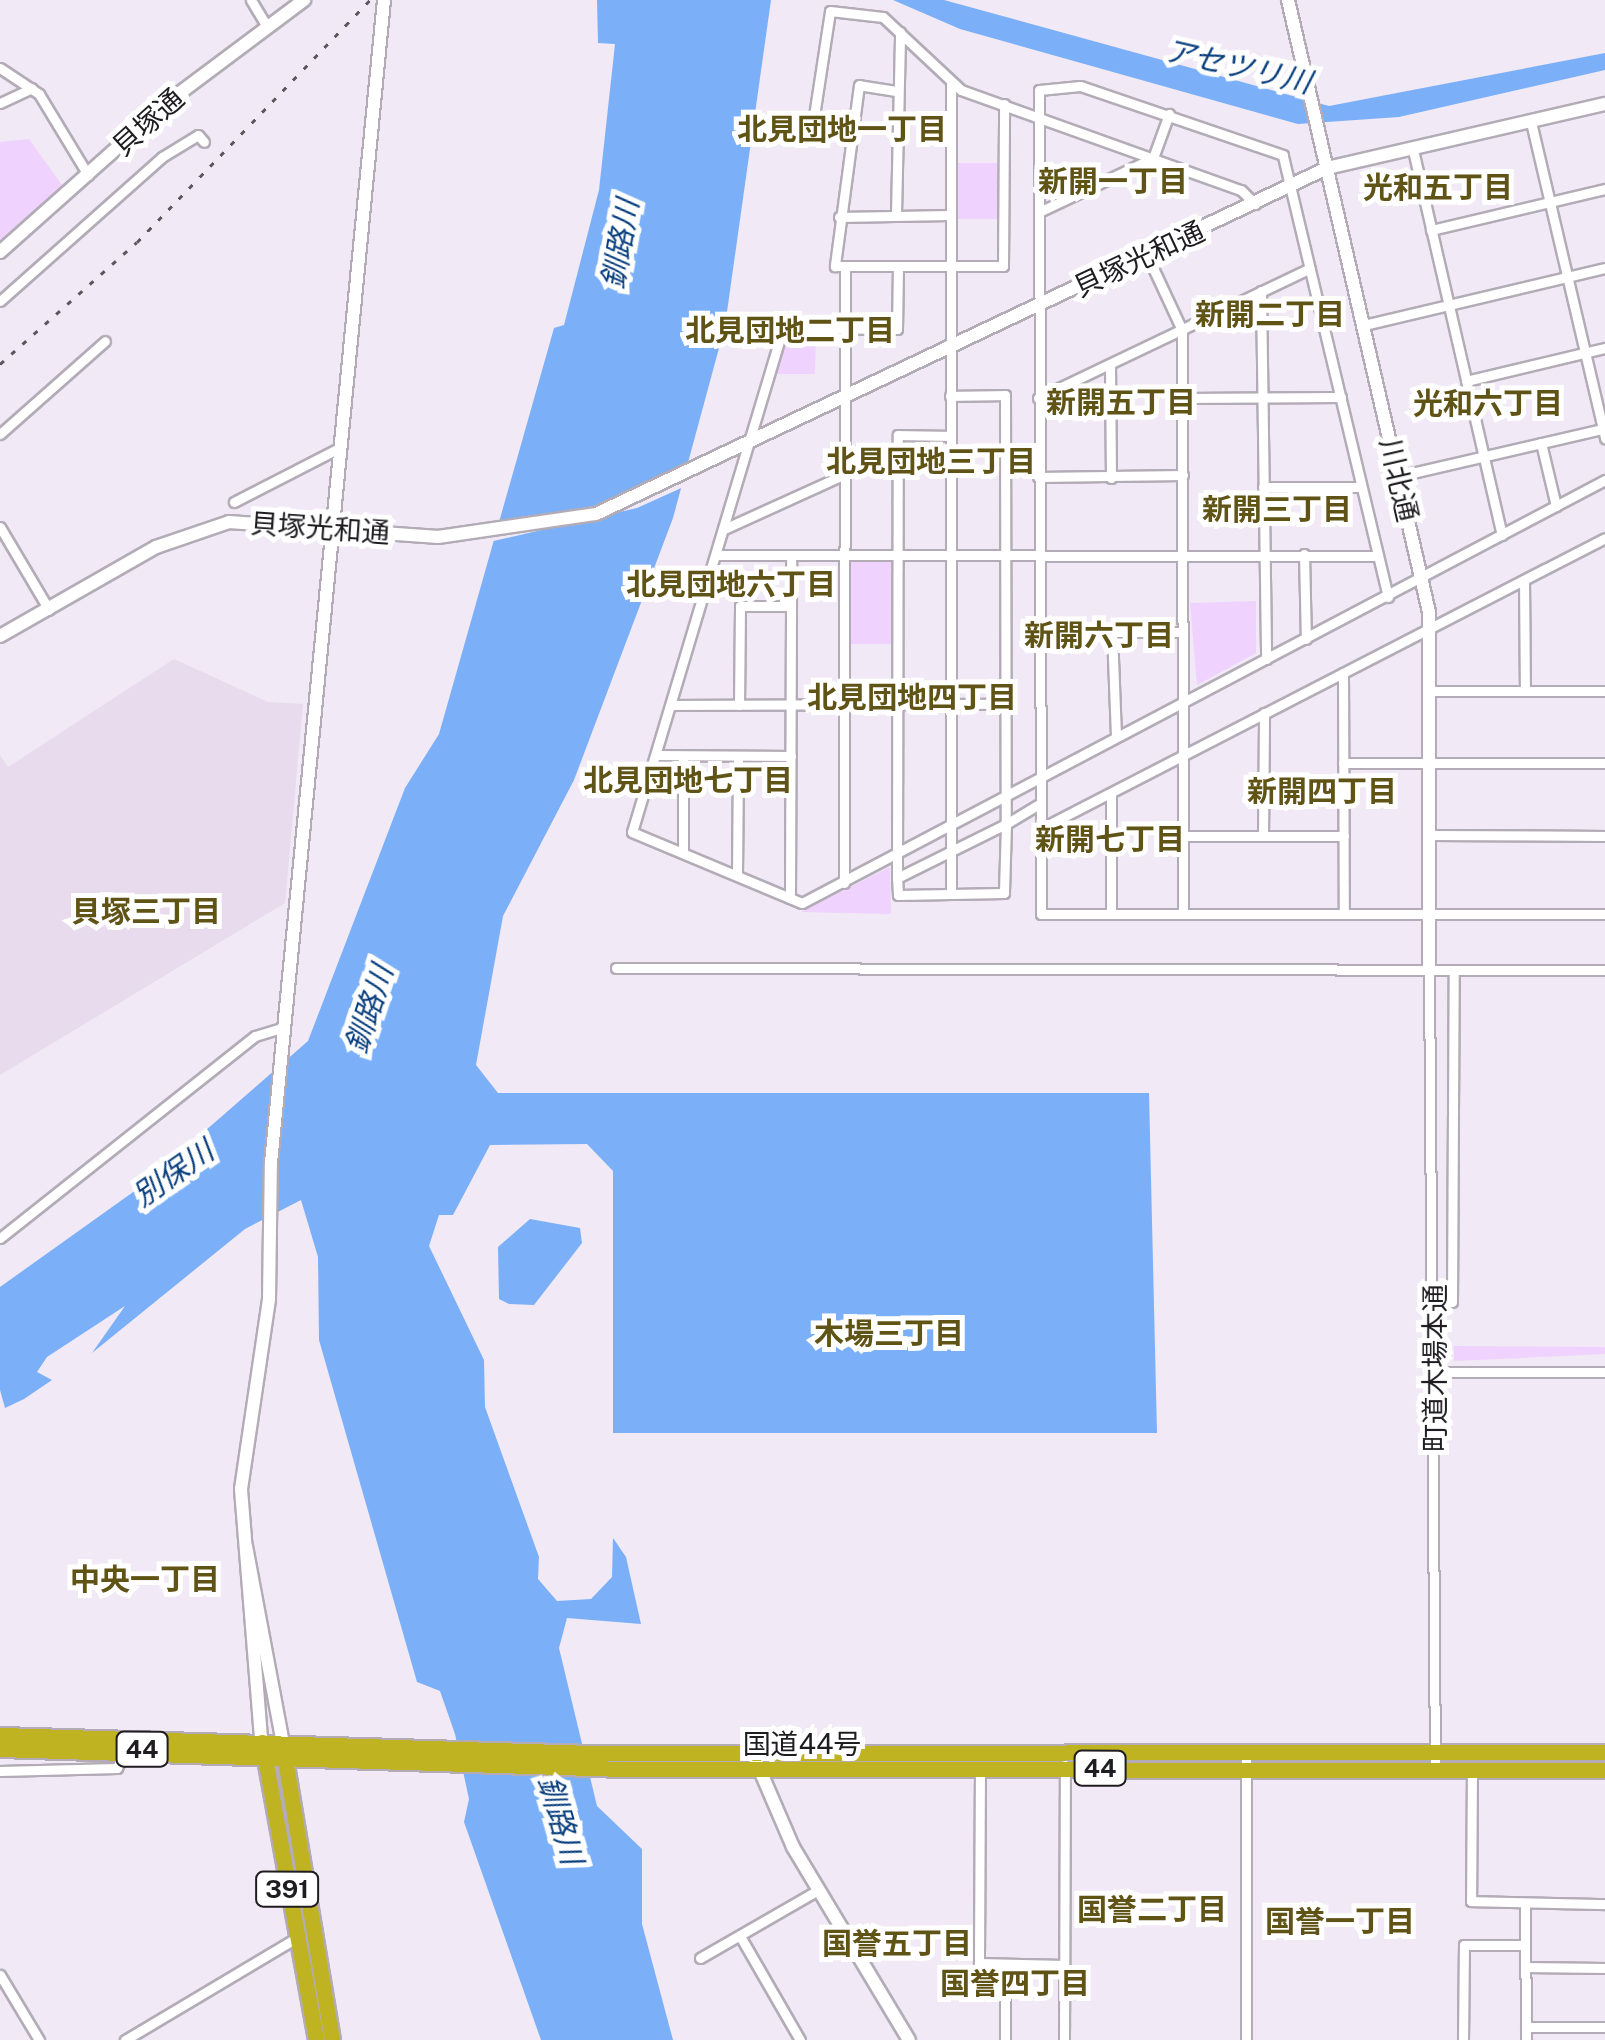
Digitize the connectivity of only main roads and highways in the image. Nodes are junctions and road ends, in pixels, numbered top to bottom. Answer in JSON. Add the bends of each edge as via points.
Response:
{"nodes":[{"id":1,"x":0,"y":1735,"type":"edge"},
{"id":2,"x":123,"y":1741,"type":"junction"},
{"id":3,"x":262,"y":1744,"type":"junction"},
{"id":4,"x":283,"y":1746,"type":"junction"},
{"id":5,"x":0,"y":1750,"type":"edge"},
{"id":6,"x":1605,"y":1752,"type":"edge"},
{"id":7,"x":1435,"y":1759,"type":"junction"},
{"id":8,"x":1605,"y":1770,"type":"edge"},
{"id":9,"x":316,"y":2040,"type":"edge"},
{"id":10,"x":332,"y":2040,"type":"edge"}],
"edges":[{"from":1,"to":2,"type":"highway","name":"国道44号","number":"44"},
{"from":2,"to":3,"type":"highway","name":"国道44号","number":"44"},
{"from":2,"to":5,"type":"highway","name":"国道44号","number":"44"},
{"from":3,"to":4,"type":"highway","name":"国道44号","number":"44"},
{"from":3,"to":9,"type":"highway","number":"391"},
{"from":4,"to":7,"type":"highway","name":"国道44号","number":"44","via":[[755,1762]]},
{"from":4,"to":10,"type":"highway","number":"391"},
{"from":6,"to":7,"type":"highway","name":"国道44号","number":"44"},
{"from":7,"to":8,"type":"highway","name":"国道44号","number":"44"}]}
